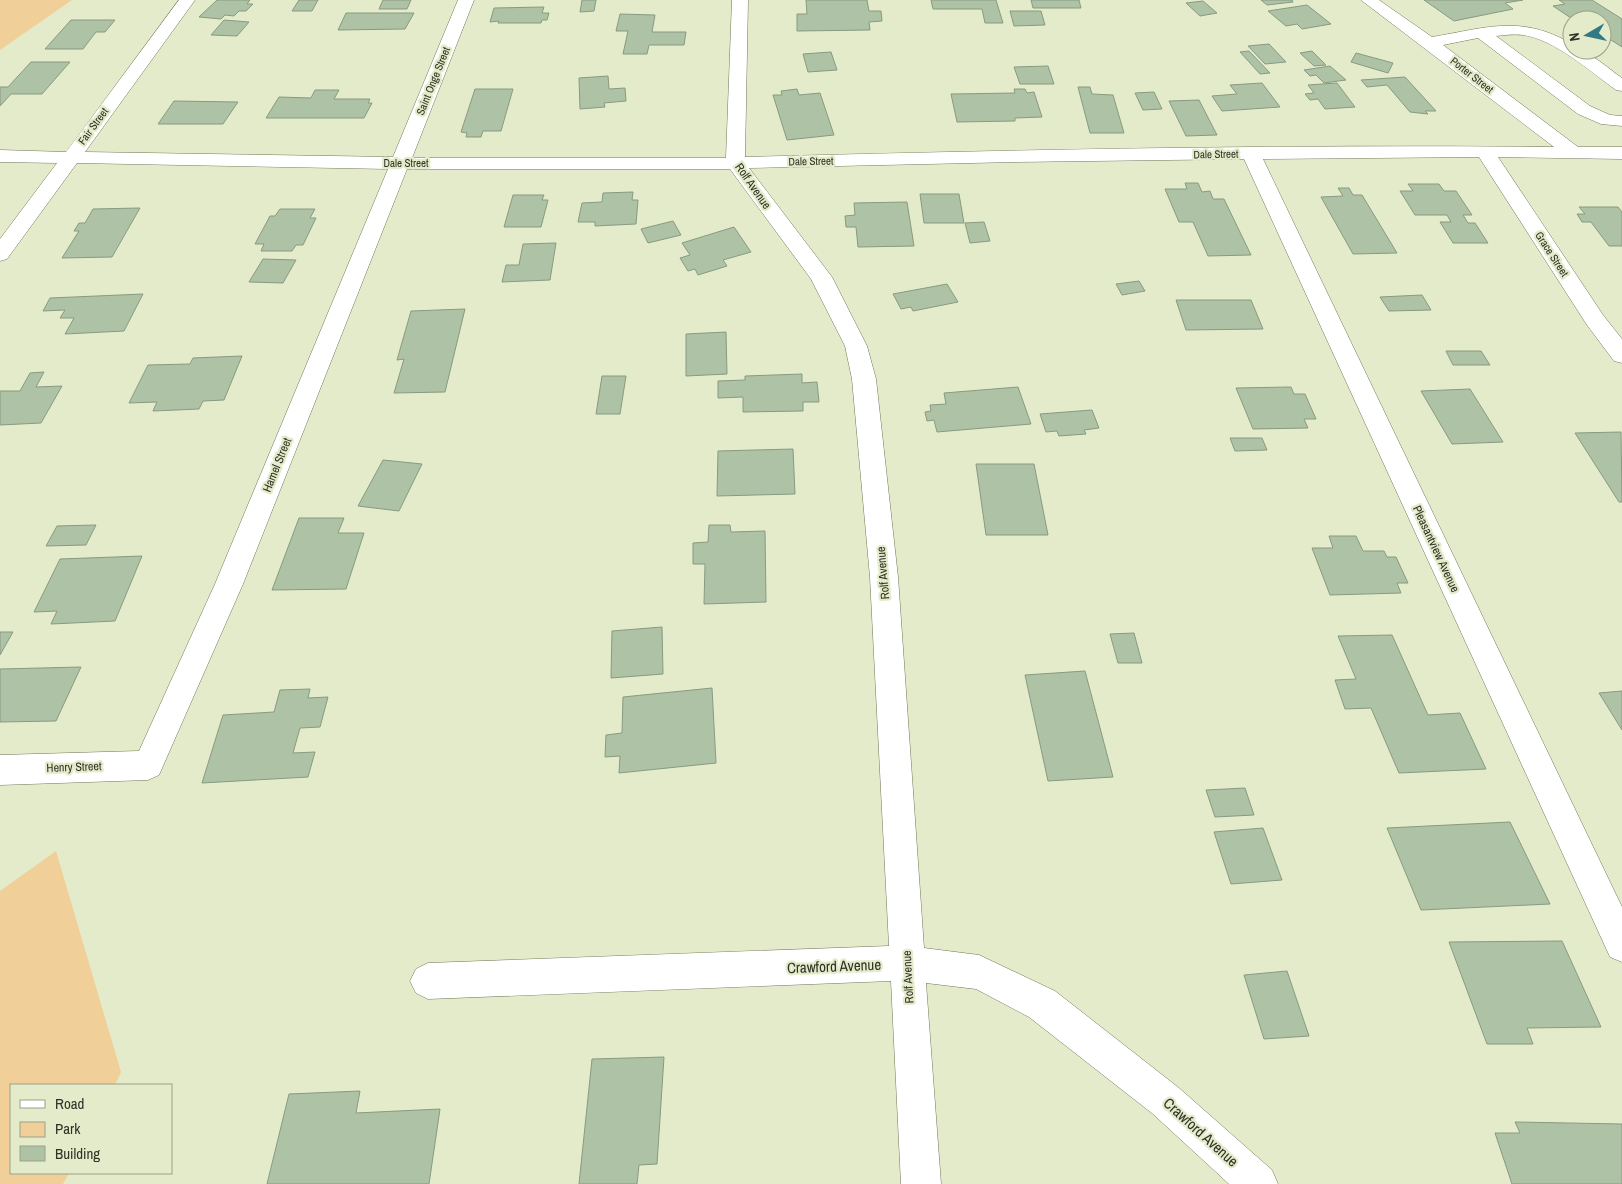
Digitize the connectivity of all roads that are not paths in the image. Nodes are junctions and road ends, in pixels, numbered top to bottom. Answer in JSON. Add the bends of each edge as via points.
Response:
{"nodes":[{"id":1,"x":187,"y":0,"type":"edge"},
{"id":2,"x":466,"y":0,"type":"edge"},
{"id":3,"x":740,"y":0,"type":"edge"},
{"id":4,"x":1369,"y":0,"type":"edge"},
{"id":5,"x":1483,"y":34,"type":"junction"},
{"id":6,"x":1429,"y":42,"type":"junction"},
{"id":7,"x":1622,"y":86,"type":"edge"},
{"id":8,"x":1622,"y":121,"type":"edge"},
{"id":9,"x":1485,"y":152,"type":"junction"},
{"id":10,"x":1251,"y":153,"type":"junction"},
{"id":11,"x":1574,"y":153,"type":"junction"},
{"id":12,"x":1622,"y":153,"type":"edge"},
{"id":13,"x":0,"y":156,"type":"edge"},
{"id":14,"x":70,"y":157,"type":"junction"},
{"id":15,"x":399,"y":163,"type":"junction"},
{"id":16,"x":735,"y":163,"type":"junction"},
{"id":17,"x":0,"y":254,"type":"edge"},
{"id":18,"x":1622,"y":355,"type":"edge"},
{"id":19,"x":148,"y":765,"type":"joint"},
{"id":20,"x":0,"y":770,"type":"edge"},
{"id":21,"x":1622,"y":945,"type":"edge"},
{"id":22,"x":907,"y":963,"type":"junction"},
{"id":23,"x":428,"y":981,"type":"dead end"},
{"id":24,"x":921,"y":1184,"type":"edge"},
{"id":25,"x":1258,"y":1184,"type":"edge"}],
"edges":[{"from":1,"to":14,"type":"street","name":"Fair Street"},
{"from":2,"to":15,"type":"street","name":"Saint Onge Street"},
{"from":3,"to":16,"type":"street","name":"Rolf Avenue"},
{"from":4,"to":6,"type":"street","name":"Porter Street"},
{"from":5,"to":6,"type":"street"},
{"from":5,"to":7,"type":"street","via":[[1524,30],[1543,35]]},
{"from":5,"to":8,"type":"street","via":[[1584,110],[1606,120]]},
{"from":6,"to":11,"type":"street","name":"Porter Street"},
{"from":9,"to":10,"type":"street","name":"Dale Street"},
{"from":9,"to":11,"type":"street","name":"Dale Street"},
{"from":9,"to":18,"type":"street","name":"Grace Street","via":[[1595,320]]},
{"from":10,"to":16,"type":"street","name":"Dale Street"},
{"from":10,"to":21,"type":"street","name":"Pleasantview Avenue"},
{"from":11,"to":12,"type":"street","name":"Dale Street"},
{"from":13,"to":14,"type":"street","name":"Dale Street"},
{"from":14,"to":15,"type":"street","name":"Dale Street"},
{"from":14,"to":17,"type":"street","name":"Fair Street"},
{"from":15,"to":16,"type":"street","name":"Dale Street"},
{"from":15,"to":19,"type":"street","name":"Hamel Street","via":[[229,584]]},
{"from":16,"to":22,"type":"street","name":"Rolf Avenue","via":[[821,277],[856,346],[864,379],[884,577]]},
{"from":19,"to":20,"type":"street","name":"Henry Street"},
{"from":22,"to":23,"type":"street","name":"Crawford Avenue"},
{"from":22,"to":24,"type":"street","name":"Rolf Avenue"},
{"from":22,"to":25,"type":"street","name":"Crawford Avenue","via":[[979,972],[1042,1004],[1166,1101]]}]}
